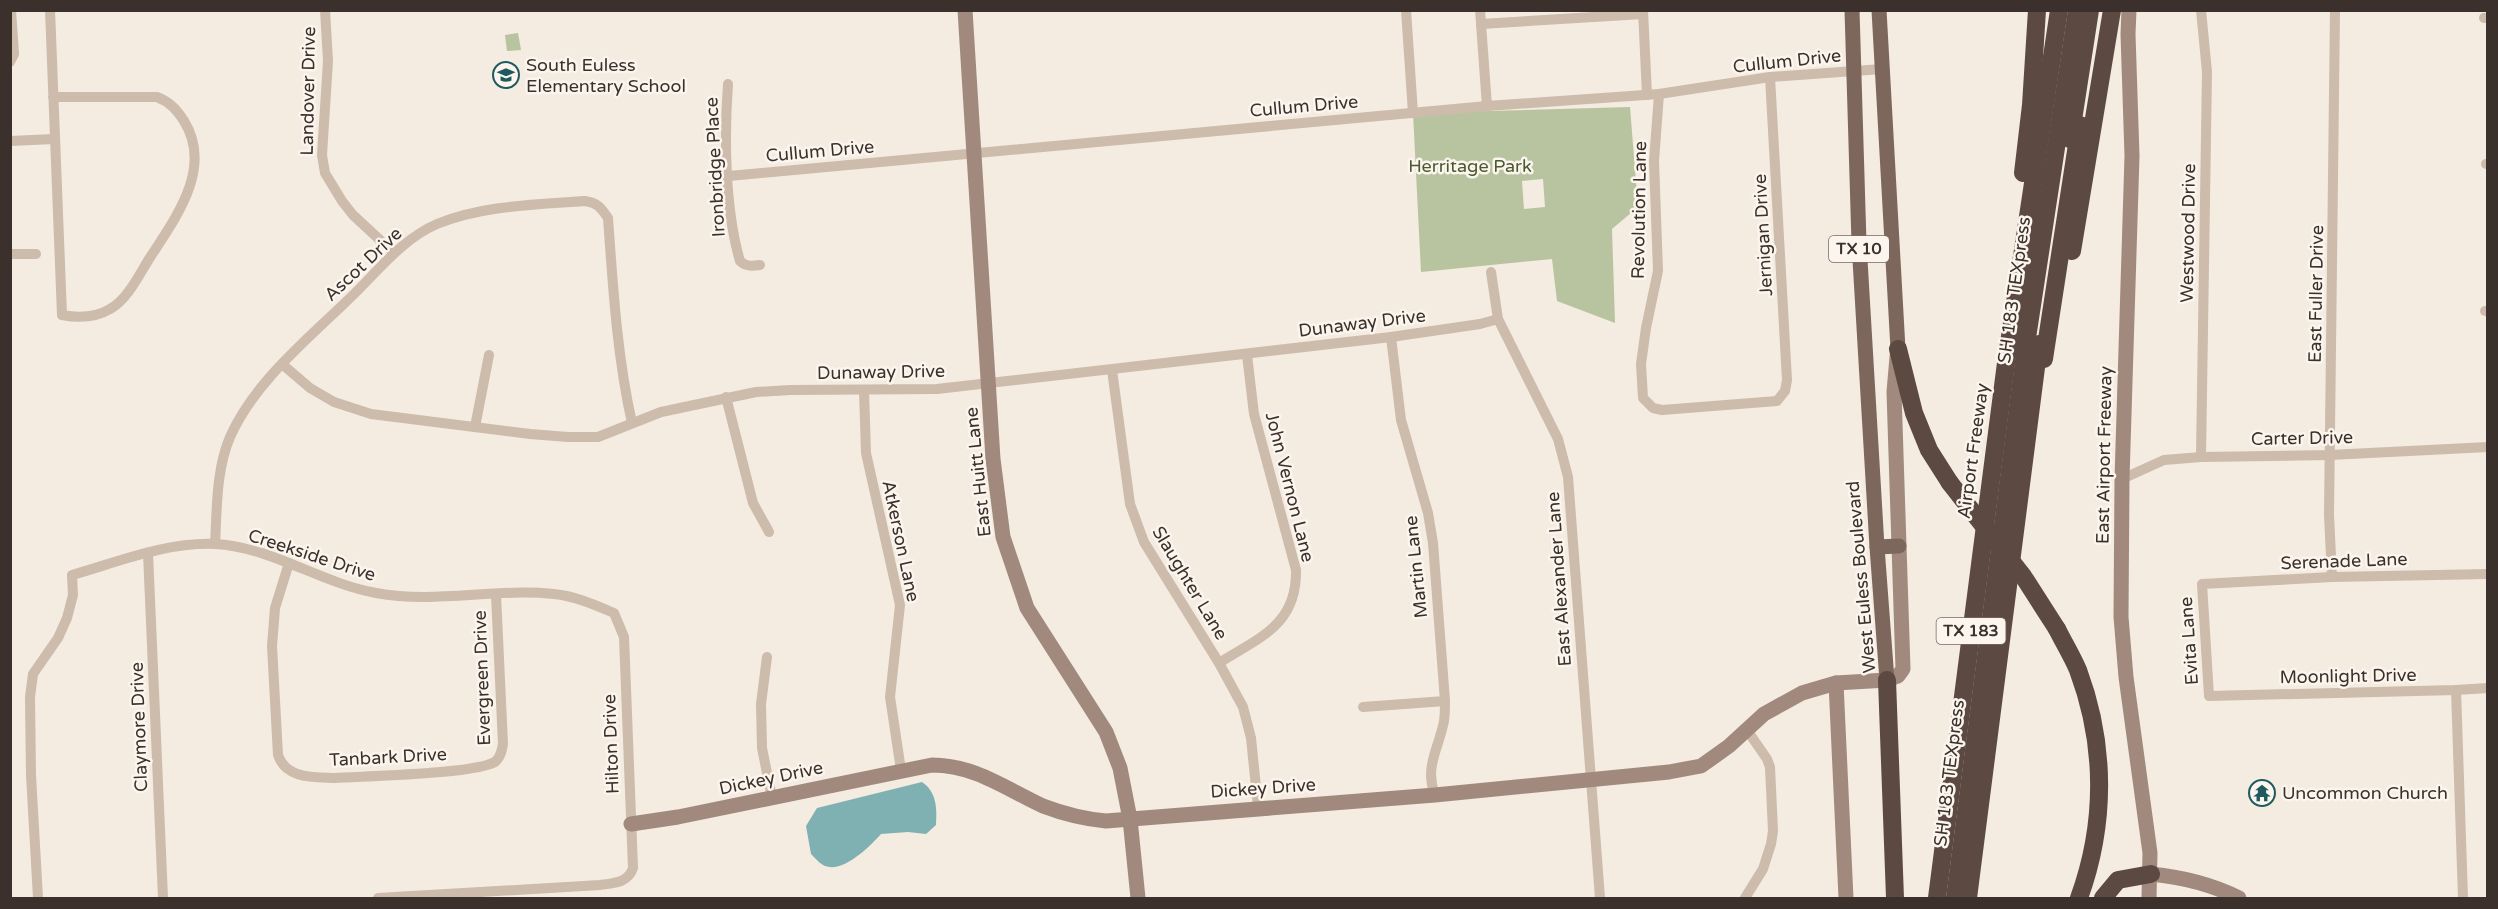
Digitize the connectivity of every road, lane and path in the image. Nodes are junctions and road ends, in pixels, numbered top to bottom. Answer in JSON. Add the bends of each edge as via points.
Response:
{"nodes":[{"id":1,"x":11,"y":10,"type":"edge"},
{"id":2,"x":50,"y":10,"type":"edge"},
{"id":3,"x":325,"y":10,"type":"edge"},
{"id":4,"x":964,"y":10,"type":"edge"},
{"id":5,"x":1406,"y":10,"type":"edge"},
{"id":6,"x":1480,"y":10,"type":"edge"},
{"id":7,"x":1852,"y":10,"type":"edge"},
{"id":8,"x":1879,"y":10,"type":"edge"},
{"id":9,"x":2037,"y":10,"type":"edge"},
{"id":10,"x":2059,"y":10,"type":"edge"},
{"id":11,"x":2077,"y":10,"type":"edge"},
{"id":12,"x":2090,"y":10,"type":"edge"},
{"id":13,"x":2098,"y":10,"type":"edge"},
{"id":14,"x":2112,"y":10,"type":"edge"},
{"id":15,"x":2129,"y":10,"type":"edge"},
{"id":16,"x":2201,"y":10,"type":"edge"},
{"id":17,"x":2335,"y":10,"type":"edge"},
{"id":18,"x":1643,"y":12,"type":"edge"},
{"id":19,"x":1481,"y":24,"type":"junction"},
{"id":20,"x":10,"y":62,"type":"edge"},
{"id":21,"x":1882,"y":69,"type":"junction"},
{"id":22,"x":1854,"y":70,"type":"junction"},
{"id":23,"x":1770,"y":77,"type":"junction"},
{"id":24,"x":728,"y":84,"type":"dead end"},
{"id":25,"x":1659,"y":94,"type":"junction"},
{"id":26,"x":1647,"y":95,"type":"junction"},
{"id":27,"x":53,"y":97,"type":"junction"},
{"id":28,"x":1486,"y":106,"type":"junction"},
{"id":29,"x":1413,"y":114,"type":"junction"},
{"id":30,"x":54,"y":139,"type":"junction"},
{"id":31,"x":10,"y":141,"type":"edge"},
{"id":32,"x":973,"y":152,"type":"junction"},
{"id":33,"x":729,"y":176,"type":"junction"},
{"id":34,"x":394,"y":253,"type":"junction"},
{"id":35,"x":10,"y":254,"type":"edge"},
{"id":36,"x":36,"y":254,"type":"dead end"},
{"id":37,"x":760,"y":265,"type":"dead end"},
{"id":38,"x":1491,"y":272,"type":"dead end"},
{"id":39,"x":1498,"y":319,"type":"junction"},
{"id":40,"x":1391,"y":337,"type":"junction"},
{"id":41,"x":2046,"y":341,"type":"junction"},
{"id":42,"x":1898,"y":349,"type":"junction"},
{"id":43,"x":1246,"y":354,"type":"junction"},
{"id":44,"x":489,"y":355,"type":"dead end"},
{"id":45,"x":2006,"y":363,"type":"junction"},
{"id":46,"x":282,"y":364,"type":"junction"},
{"id":47,"x":1112,"y":370,"type":"junction"},
{"id":48,"x":988,"y":384,"type":"junction"},
{"id":49,"x":864,"y":390,"type":"junction"},
{"id":50,"x":726,"y":397,"type":"junction"},
{"id":51,"x":1643,"y":399,"type":"joint"},
{"id":52,"x":632,"y":423,"type":"junction"},
{"id":53,"x":475,"y":427,"type":"junction"},
{"id":54,"x":2487,"y":447,"type":"edge"},
{"id":55,"x":2330,"y":455,"type":"junction"},
{"id":56,"x":2201,"y":456,"type":"junction"},
{"id":57,"x":2122,"y":479,"type":"junction"},
{"id":58,"x":769,"y":532,"type":"dead end"},
{"id":59,"x":215,"y":544,"type":"junction"},
{"id":60,"x":1899,"y":546,"type":"junction"},
{"id":61,"x":1877,"y":547,"type":"junction"},
{"id":62,"x":148,"y":553,"type":"junction"},
{"id":63,"x":289,"y":563,"type":"junction"},
{"id":64,"x":2487,"y":574,"type":"edge"},
{"id":65,"x":2332,"y":577,"type":"junction"},
{"id":66,"x":2202,"y":584,"type":"joint"},
{"id":67,"x":496,"y":595,"type":"junction"},
{"id":68,"x":614,"y":613,"type":"joint"},
{"id":69,"x":767,"y":657,"type":"dead end"},
{"id":70,"x":1220,"y":663,"type":"junction"},
{"id":71,"x":1887,"y":680,"type":"junction"},
{"id":72,"x":1836,"y":683,"type":"junction"},
{"id":73,"x":2487,"y":687,"type":"edge"},
{"id":74,"x":2456,"y":690,"type":"junction"},
{"id":75,"x":2209,"y":696,"type":"joint"},
{"id":76,"x":1445,"y":701,"type":"junction"},
{"id":77,"x":1363,"y":707,"type":"dead end"},
{"id":78,"x":1746,"y":730,"type":"junction"},
{"id":79,"x":497,"y":758,"type":"joint"},
{"id":80,"x":902,"y":770,"type":"junction"},
{"id":81,"x":1591,"y":780,"type":"junction"},
{"id":82,"x":1435,"y":795,"type":"junction"},
{"id":83,"x":772,"y":798,"type":"junction"},
{"id":84,"x":1258,"y":807,"type":"junction"},
{"id":85,"x":1131,"y":819,"type":"junction"},
{"id":86,"x":631,"y":824,"type":"junction"},
{"id":87,"x":2151,"y":874,"type":"junction"},
{"id":88,"x":38,"y":898,"type":"edge"},
{"id":89,"x":162,"y":898,"type":"edge"},
{"id":90,"x":378,"y":898,"type":"edge"},
{"id":91,"x":1137,"y":898,"type":"edge"},
{"id":92,"x":1600,"y":898,"type":"edge"},
{"id":93,"x":1745,"y":898,"type":"edge"},
{"id":94,"x":1846,"y":898,"type":"edge"},
{"id":95,"x":1895,"y":898,"type":"edge"},
{"id":96,"x":1937,"y":898,"type":"edge"},
{"id":97,"x":1954,"y":898,"type":"edge"},
{"id":98,"x":1968,"y":898,"type":"edge"},
{"id":99,"x":1980,"y":898,"type":"edge"},
{"id":100,"x":2079,"y":898,"type":"edge"},
{"id":101,"x":2103,"y":898,"type":"edge"},
{"id":102,"x":2149,"y":898,"type":"edge"},
{"id":103,"x":2239,"y":898,"type":"edge"},
{"id":104,"x":2463,"y":898,"type":"edge"}],
"edges":[{"from":1,"to":20,"type":"street","via":[[14,54]]},
{"from":2,"to":27,"type":"street"},
{"from":3,"to":34,"type":"street","name":"Landover Drive","via":[[325,173],[348,208]]},
{"from":4,"to":32,"type":"street","name":"East Huitt Lane"},
{"from":5,"to":29,"type":"street"},
{"from":6,"to":19,"type":"street"},
{"from":7,"to":22,"type":"main road","name":"West Euless Boulevard","number":"TX 10"},
{"from":8,"to":21,"type":"main road","name":"West Euless Boulevard","number":"TX 10"},
{"from":9,"to":45,"type":"highway","via":[[2031,105],[2008,298]]},
{"from":10,"to":45,"type":"highway","name":"Airport Freeway","number":"TX 183"},
{"from":11,"to":97,"type":"highway","name":"SH 183 TEXpress","via":[[2026,350]]},
{"from":12,"to":98,"type":"highway","name":"SH 183 TEXpress","via":[[2040,339]]},
{"from":13,"to":41,"type":"highway","number":"TX 183"},
{"from":14,"to":41,"type":"highway","via":[[2060,313]]},
{"from":15,"to":57,"type":"street","name":"East Airport Freeway","via":[[2132,156]]},
{"from":16,"to":56,"type":"street","name":"Westwood Drive","via":[[2207,72]]},
{"from":17,"to":55,"type":"street","name":"East Fuller Drive"},
{"from":18,"to":19,"type":"street"},
{"from":18,"to":26,"type":"street"},
{"from":19,"to":28,"type":"street"},
{"from":21,"to":22,"type":"street","name":"Cullum Drive"},
{"from":21,"to":42,"type":"main road","name":"West Euless Boulevard","number":"TX 10"},
{"from":22,"to":23,"type":"street","name":"Cullum Drive"},
{"from":22,"to":61,"type":"main road","name":"West Euless Boulevard","number":"TX 10","via":[[1859,243]]},
{"from":23,"to":25,"type":"street","name":"Cullum Drive"},
{"from":23,"to":51,"type":"street","name":"Jernigan Drive","via":[[1785,392],[1777,401],[1662,411]]},
{"from":24,"to":33,"type":"street","name":"Ironbridge Place"},
{"from":25,"to":26,"type":"street","name":"Cullum Drive"},
{"from":25,"to":51,"type":"street","name":"Revolution Lane","via":[[1654,160],[1658,271],[1641,364]]},
{"from":26,"to":28,"type":"street","name":"Cullum Drive"},
{"from":27,"to":30,"type":"street"},
{"from":27,"to":30,"type":"street","via":[[141,96],[165,100],[185,124],[194,153],[183,204],[125,294],[114,307],[92,316],[62,315]]},
{"from":28,"to":29,"type":"street","name":"Cullum Drive"},
{"from":29,"to":32,"type":"street","name":"Cullum Drive"},
{"from":30,"to":31,"type":"street"},
{"from":32,"to":33,"type":"street","name":"Cullum Drive"},
{"from":32,"to":48,"type":"street","name":"East Huitt Lane"},
{"from":33,"to":37,"type":"street","name":"Ironbridge Place","via":[[732,233],[740,261],[743,265]]},
{"from":34,"to":46,"type":"street","name":"Ascot Drive"},
{"from":34,"to":52,"type":"street","name":"Ascot Drive","via":[[435,225],[465,214],[585,201],[601,207],[608,218],[616,323]]},
{"from":35,"to":36,"type":"street"},
{"from":38,"to":39,"type":"street","name":"East Alexander Lane"},
{"from":39,"to":40,"type":"street","name":"Dunaway Drive"},
{"from":39,"to":81,"type":"street","name":"East Alexander Lane","via":[[1558,439],[1568,477]]},
{"from":40,"to":43,"type":"street","name":"Dunaway Drive"},
{"from":40,"to":76,"type":"street","name":"Martin Lane","via":[[1401,420],[1433,543]]},
{"from":41,"to":99,"type":"highway","number":"TX 183"},
{"from":42,"to":60,"type":"street","name":"West Euless Boulevard","via":[[1894,392]]},
{"from":42,"to":100,"type":"highway","bridge":true,"via":[[1914,413],[1929,450],[1950,483],[2018,568],[2057,629],[2077,668],[2089,704],[2100,771],[2096,840]]},
{"from":43,"to":47,"type":"street","name":"Dunaway Drive"},
{"from":43,"to":70,"type":"street","name":"John Vernon Lane","via":[[1254,414],[1296,570],[1296,584],[1290,609],[1283,617],[1267,633]]},
{"from":44,"to":53,"type":"street"},
{"from":45,"to":96,"type":"highway","name":"Airport Freeway","number":"TX 183"},
{"from":46,"to":53,"type":"street","name":"Dunaway Drive","via":[[334,402],[371,414]]},
{"from":46,"to":59,"type":"street","name":"Ascot Drive","via":[[258,392],[229,439],[218,493]]},
{"from":47,"to":48,"type":"street","name":"Dunaway Drive"},
{"from":47,"to":70,"type":"street","name":"Slaughter Lane","via":[[1135,523]]},
{"from":48,"to":49,"type":"street","name":"Dunaway Drive"},
{"from":48,"to":85,"type":"street","name":"East Huitt Lane","via":[[999,515],[1018,583],[1036,624],[1106,732],[1120,768]]},
{"from":49,"to":50,"type":"street","name":"Dunaway Drive","via":[[790,390]]},
{"from":49,"to":80,"type":"street","name":"Atkerson Lane","via":[[866,453],[900,605],[890,697]]},
{"from":50,"to":52,"type":"street","name":"Dunaway Drive"},
{"from":50,"to":58,"type":"street","via":[[753,504]]},
{"from":52,"to":53,"type":"street","name":"Dunaway Drive","via":[[588,437]]},
{"from":54,"to":55,"type":"street","name":"Carter Drive"},
{"from":55,"to":56,"type":"street","name":"Carter Drive"},
{"from":55,"to":65,"type":"street","name":"East Fuller Drive"},
{"from":56,"to":57,"type":"street","name":"Carter Drive","via":[[2163,460]]},
{"from":57,"to":87,"type":"street","name":"East Airport Freeway","via":[[2121,617]]},
{"from":59,"to":62,"type":"street","name":"Creekside Drive"},
{"from":59,"to":63,"type":"street","name":"Creekside Drive","via":[[259,552]]},
{"from":60,"to":61,"type":"main road"},
{"from":60,"to":71,"type":"street","name":"West Euless Boulevard","via":[[1905,664],[1898,676]]},
{"from":61,"to":71,"type":"main road","name":"West Euless Boulevard","number":"TX 10"},
{"from":62,"to":88,"type":"street","name":"Creekside Drive","via":[[72,575],[73,596],[67,618],[33,674],[31,775]]},
{"from":62,"to":89,"type":"street","name":"Claymore Drive"},
{"from":63,"to":67,"type":"street","name":"Creekside Drive","via":[[328,580],[376,593],[431,598]]},
{"from":63,"to":79,"type":"street","name":"Tanbark Drive","via":[[274,608],[272,646],[276,739],[281,765],[290,772],[335,778],[463,770],[488,765]]},
{"from":64,"to":65,"type":"street","name":"Serenade Lane"},
{"from":65,"to":66,"type":"street","name":"Serenade Lane"},
{"from":66,"to":75,"type":"street","name":"Evita Lane"},
{"from":67,"to":68,"type":"street","name":"Creekside Drive","via":[[555,594]]},
{"from":67,"to":79,"type":"street","name":"Evergreen Drive","via":[[503,744]]},
{"from":68,"to":86,"type":"street","name":"Hilton Drive","via":[[624,637]]},
{"from":69,"to":83,"type":"street","via":[[761,704],[762,748]]},
{"from":70,"to":84,"type":"street","name":"Slaughter Lane","via":[[1248,725]]},
{"from":71,"to":72,"type":"street","name":"Dickey Drive"},
{"from":71,"to":95,"type":"highway"},
{"from":72,"to":78,"type":"street","name":"Dickey Drive","via":[[1781,703]]},
{"from":72,"to":94,"type":"street"},
{"from":73,"to":74,"type":"street","name":"Moonlight Drive"},
{"from":74,"to":75,"type":"street","name":"Moonlight Drive"},
{"from":74,"to":104,"type":"street"},
{"from":76,"to":77,"type":"street"},
{"from":76,"to":82,"type":"street","name":"Martin Lane","via":[[1444,720],[1432,754],[1430,774]]},
{"from":78,"to":81,"type":"street","name":"Dickey Drive","via":[[1701,766]]},
{"from":78,"to":93,"type":"street","via":[[1770,767],[1773,831],[1769,857]]},
{"from":80,"to":83,"type":"street","name":"Dickey Drive"},
{"from":80,"to":85,"type":"street","name":"Dickey Drive","via":[[932,765],[965,768],[1080,818]]},
{"from":81,"to":82,"type":"street","name":"Dickey Drive"},
{"from":81,"to":92,"type":"street","name":"East Alexander Lane"},
{"from":82,"to":84,"type":"street","name":"Dickey Drive"},
{"from":83,"to":86,"type":"street","name":"Dickey Drive"},
{"from":84,"to":85,"type":"street","name":"Dickey Drive"},
{"from":85,"to":91,"type":"street","name":"East Huitt Lane"},
{"from":86,"to":90,"type":"street","name":"Hilton Drive","via":[[633,868],[621,882]]},
{"from":87,"to":101,"type":"highway","via":[[2118,880]]},
{"from":87,"to":102,"type":"street","name":"East Airport Freeway"},
{"from":87,"to":103,"type":"street","via":[[2210,885]]}]}
